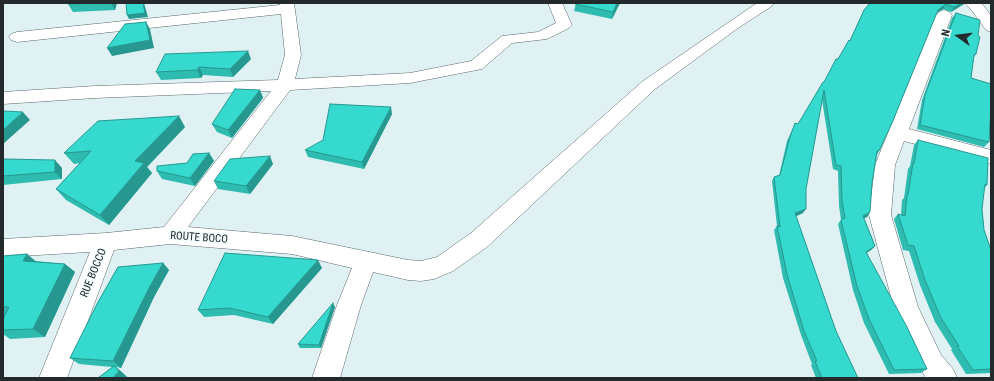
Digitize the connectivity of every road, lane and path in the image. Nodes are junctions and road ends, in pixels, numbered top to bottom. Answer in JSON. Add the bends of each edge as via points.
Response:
{"nodes":[{"id":1,"x":554,"y":3,"type":"edge"},
{"id":2,"x":766,"y":3,"type":"edge"},
{"id":3,"x":972,"y":3,"type":"edge"},
{"id":4,"x":287,"y":6,"type":"edge"},
{"id":5,"x":944,"y":15,"type":"dead end"},
{"id":6,"x":991,"y":27,"type":"edge"},
{"id":7,"x":18,"y":37,"type":"dead end"},
{"id":8,"x":285,"y":85,"type":"junction"},
{"id":9,"x":3,"y":98,"type":"edge"},
{"id":10,"x":899,"y":133,"type":"junction"},
{"id":11,"x":991,"y":157,"type":"edge"},
{"id":12,"x":170,"y":235,"type":"junction"},
{"id":13,"x":106,"y":242,"type":"junction"},
{"id":14,"x":3,"y":248,"type":"edge"},
{"id":15,"x":366,"y":261,"type":"junction"},
{"id":16,"x":53,"y":378,"type":"edge"},
{"id":17,"x":326,"y":378,"type":"edge"},
{"id":18,"x":942,"y":378,"type":"edge"}],
"edges":[{"from":1,"to":8,"type":"street","via":[[564,25],[541,36],[508,39],[476,65],[410,78]]},
{"from":2,"to":15,"type":"street","name":"ROUTE BOCO","via":[[649,85],[479,240],[445,264],[421,271]]},
{"from":3,"to":6,"type":"street"},
{"from":4,"to":7,"type":"street"},
{"from":4,"to":8,"type":"street","via":[[293,55]]},
{"from":5,"to":10,"type":"street"},
{"from":8,"to":9,"type":"street"},
{"from":8,"to":12,"type":"street"},
{"from":10,"to":11,"type":"street"},
{"from":10,"to":18,"type":"street","via":[[885,166],[880,215],[906,308],[932,364]]},
{"from":12,"to":13,"type":"street","name":"ROUTE BOCO"},
{"from":12,"to":15,"type":"street","name":"ROUTE BOCO","via":[[292,245]]},
{"from":13,"to":14,"type":"street","name":"RUE BOCCO"},
{"from":13,"to":16,"type":"street","name":"RUE BOCCO"},
{"from":15,"to":17,"type":"street"}]}
